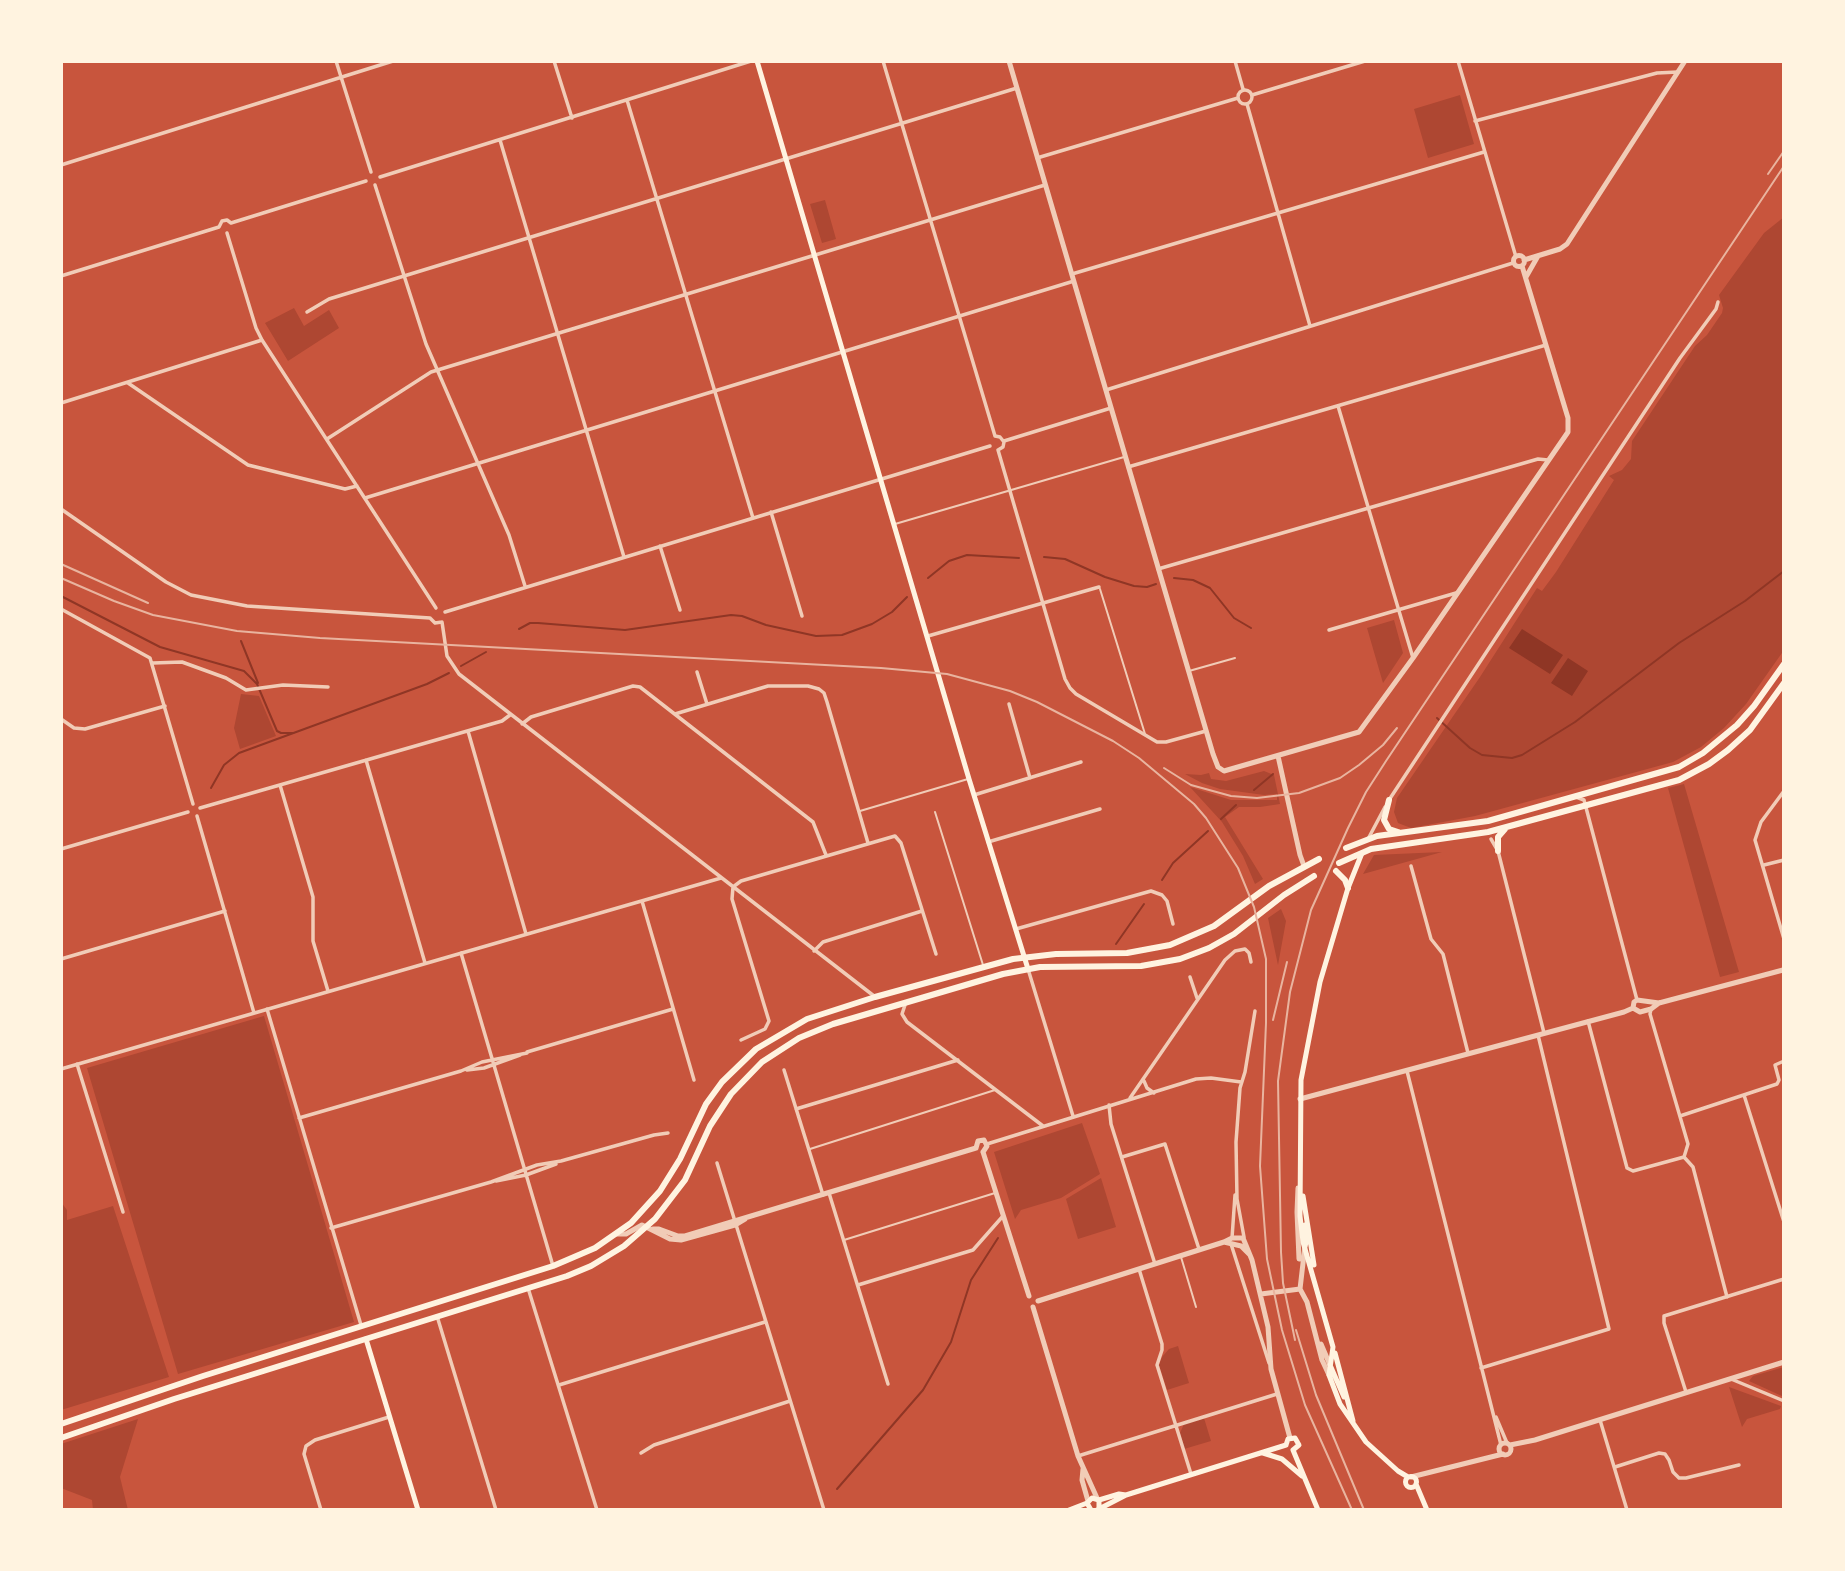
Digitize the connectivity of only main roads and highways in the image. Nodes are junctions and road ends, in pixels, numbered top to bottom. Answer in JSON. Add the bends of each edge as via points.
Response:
{"nodes":[{"id":1,"x":757,"y":61,"type":"edge"},
{"id":2,"x":1784,"y":664,"type":"edge"},
{"id":3,"x":1784,"y":683,"type":"edge"},
{"id":4,"x":1389,"y":800,"type":"road end"},
{"id":5,"x":1507,"y":828,"type":"junction"},
{"id":6,"x":1403,"y":833,"type":"junction"},
{"id":7,"x":1368,"y":839,"type":"junction"},
{"id":8,"x":1381,"y":847,"type":"junction"},
{"id":9,"x":1346,"y":848,"type":"dead end"},
{"id":10,"x":1498,"y":851,"type":"road end"},
{"id":11,"x":1362,"y":852,"type":"junction"},
{"id":12,"x":1319,"y":859,"type":"dead end"},
{"id":13,"x":1314,"y":876,"type":"dead end"},
{"id":14,"x":1348,"y":888,"type":"junction"},
{"id":15,"x":1024,"y":957,"type":"junction"},
{"id":16,"x":1028,"y":969,"type":"junction"},
{"id":17,"x":875,"y":997,"type":"junction"},
{"id":18,"x":879,"y":1010,"type":"junction"},
{"id":19,"x":1300,"y":1182,"type":"junction"},
{"id":20,"x":1302,"y":1193,"type":"junction"},
{"id":21,"x":1305,"y":1246,"type":"junction"},
{"id":22,"x":1320,"y":1296,"type":"junction"},
{"id":23,"x":362,"y":1325,"type":"junction"},
{"id":24,"x":366,"y":1339,"type":"junction"},
{"id":25,"x":1333,"y":1347,"type":"junction"},
{"id":26,"x":1330,"y":1364,"type":"junction"},
{"id":27,"x":1352,"y":1416,"type":"junction"},
{"id":28,"x":61,"y":1424,"type":"edge"},
{"id":29,"x":1355,"y":1427,"type":"junction"},
{"id":30,"x":61,"y":1438,"type":"edge"},
{"id":31,"x":1286,"y":1445,"type":"junction"},
{"id":32,"x":1293,"y":1450,"type":"junction"},
{"id":33,"x":1261,"y":1453,"type":"junction"},
{"id":34,"x":1394,"y":1468,"type":"junction"},
{"id":35,"x":1410,"y":1477,"type":"junction"},
{"id":36,"x":1416,"y":1484,"type":"junction"},
{"id":37,"x":1307,"y":1485,"type":"junction"},
{"id":38,"x":1407,"y":1486,"type":"junction"},
{"id":39,"x":1126,"y":1495,"type":"junction"},
{"id":40,"x":1098,"y":1499,"type":"junction"},
{"id":41,"x":1087,"y":1502,"type":"junction"},
{"id":42,"x":1426,"y":1508,"type":"edge"},
{"id":43,"x":1098,"y":1509,"type":"edge"},
{"id":44,"x":418,"y":1510,"type":"edge"},
{"id":45,"x":1069,"y":1510,"type":"edge"},
{"id":46,"x":1091,"y":1510,"type":"edge"},
{"id":47,"x":1318,"y":1510,"type":"edge"}],
"edges":[{"from":1,"to":15,"type":"main road"},
{"from":2,"to":6,"type":"highway","via":[[1737,725],[1679,767],[1488,821]]},
{"from":3,"to":5,"type":"highway","via":[[1750,730],[1709,764],[1679,780]]},
{"from":4,"to":6,"type":"highway","via":[[1386,826]]},
{"from":5,"to":8,"type":"highway"},
{"from":5,"to":10,"type":"highway","via":[[1499,835]]},
{"from":6,"to":7,"type":"highway"},
{"from":7,"to":8,"type":"highway"},
{"from":7,"to":9,"type":"highway"},
{"from":7,"to":11,"type":"highway"},
{"from":8,"to":11,"type":"highway"},
{"from":11,"to":14,"type":"main road"},
{"from":11,"to":14,"type":"highway","via":[[1338,867]]},
{"from":12,"to":15,"type":"highway","via":[[1269,886],[1214,926],[1180,942],[1127,953]]},
{"from":13,"to":16,"type":"highway","via":[[1234,934],[1189,956],[1141,966]]},
{"from":14,"to":19,"type":"main road","via":[[1321,982],[1301,1080]]},
{"from":15,"to":16,"type":"main road"},
{"from":15,"to":17,"type":"highway"},
{"from":16,"to":18,"type":"highway"},
{"from":17,"to":18,"type":"highway"},
{"from":17,"to":23,"type":"highway","via":[[817,1015],[744,1059],[706,1104],[660,1191],[617,1234],[553,1266]]},
{"from":18,"to":24,"type":"highway","via":[[799,1038],[751,1072],[722,1106],[685,1180],[651,1228],[617,1252],[592,1266]]},
{"from":19,"to":20,"type":"main road"},
{"from":19,"to":21,"type":"main road"},
{"from":20,"to":21,"type":"main road"},
{"from":20,"to":22,"type":"main road"},
{"from":21,"to":22,"type":"main road"},
{"from":22,"to":25,"type":"main road"},
{"from":23,"to":24,"type":"highway"},
{"from":23,"to":28,"type":"highway"},
{"from":24,"to":30,"type":"highway"},
{"from":24,"to":44,"type":"main road"},
{"from":25,"to":26,"type":"main road"},
{"from":25,"to":27,"type":"main road"},
{"from":26,"to":27,"type":"main road"},
{"from":26,"to":29,"type":"main road","via":[[1329,1375]]},
{"from":27,"to":29,"type":"main road"},
{"from":29,"to":34,"type":"main road"},
{"from":31,"to":32,"type":"main road"},
{"from":31,"to":32,"type":"main road","via":[[1290,1437],[1296,1438],[1298,1447]]},
{"from":31,"to":33,"type":"main road"},
{"from":32,"to":37,"type":"main road"},
{"from":33,"to":37,"type":"main road","via":[[1291,1465]]},
{"from":33,"to":39,"type":"main road"},
{"from":34,"to":35,"type":"main road"},
{"from":34,"to":38,"type":"main road"},
{"from":35,"to":36,"type":"main road"},
{"from":35,"to":38,"type":"main road"},
{"from":36,"to":38,"type":"main road"},
{"from":36,"to":42,"type":"main road"},
{"from":37,"to":47,"type":"main road"},
{"from":38,"to":42,"type":"main road"},
{"from":39,"to":40,"type":"main road"},
{"from":39,"to":43,"type":"main road"},
{"from":40,"to":41,"type":"main road"},
{"from":40,"to":43,"type":"main road"},
{"from":41,"to":45,"type":"main road"},
{"from":41,"to":46,"type":"main road"}]}
